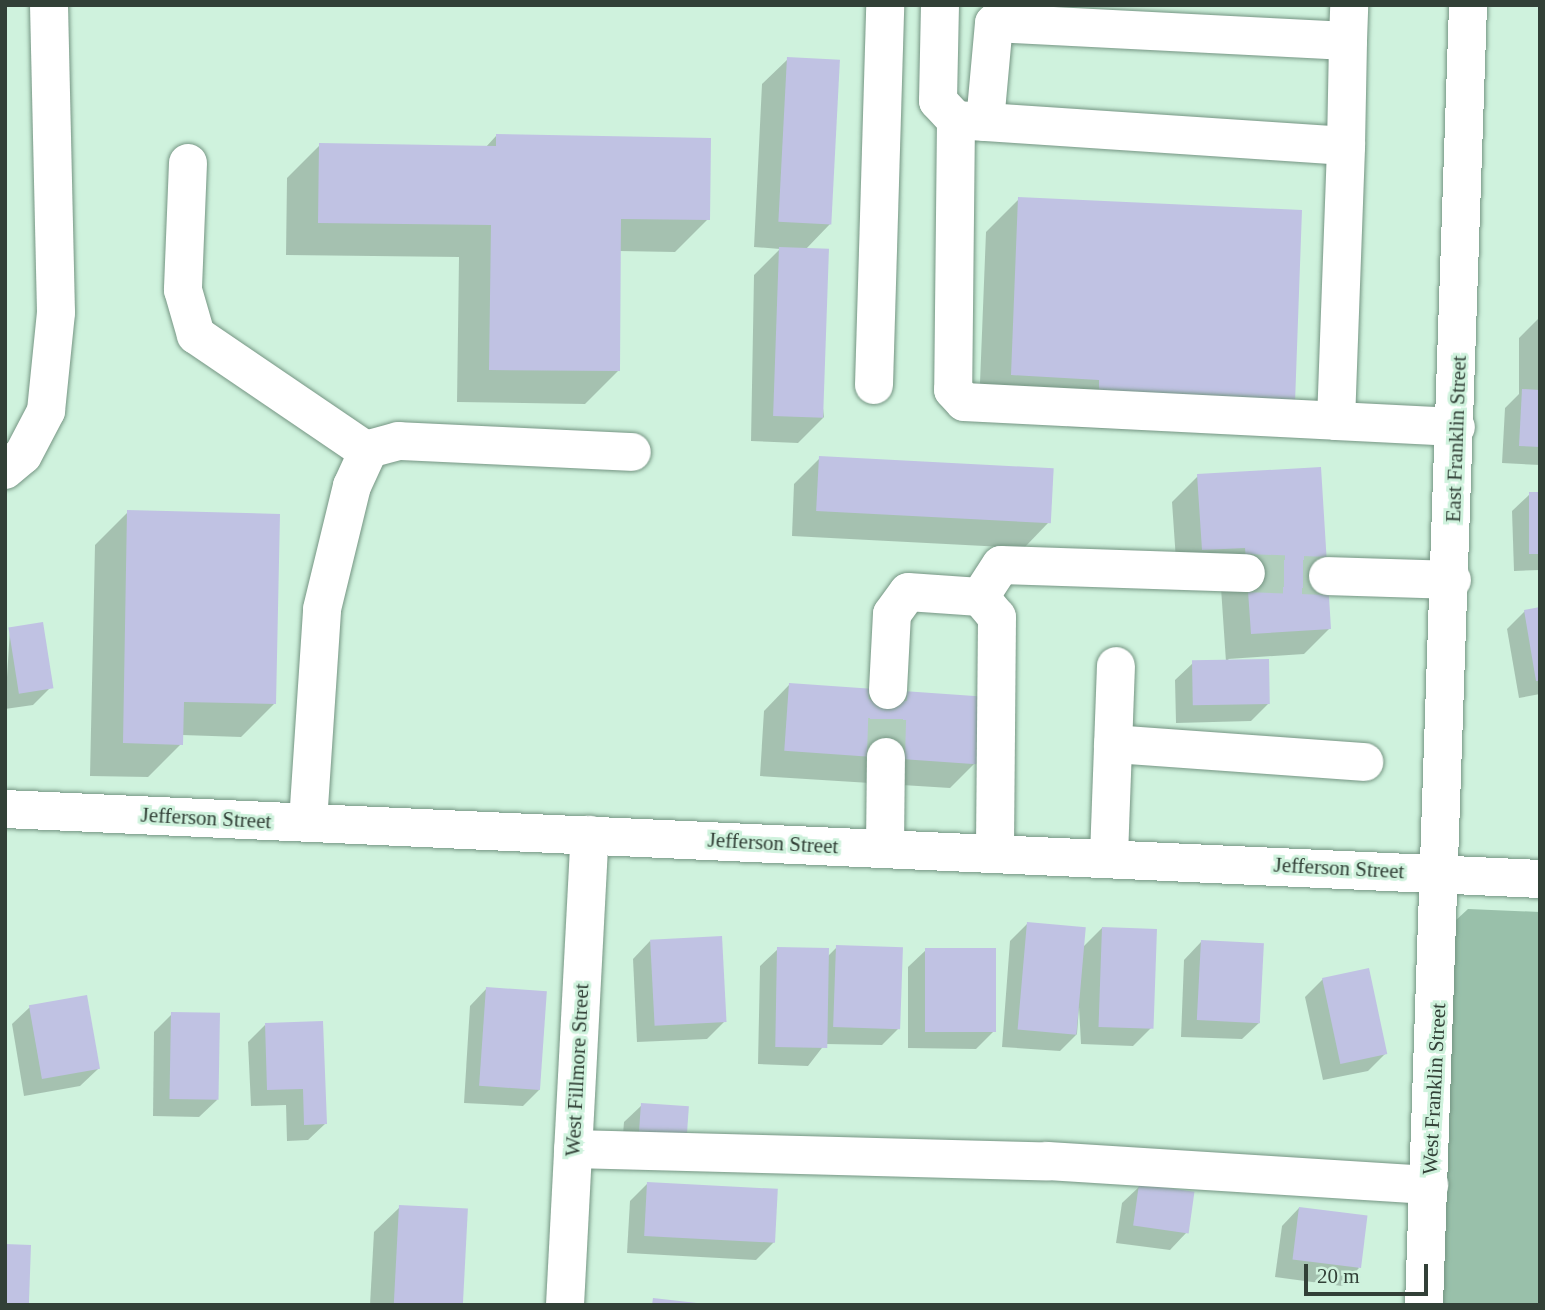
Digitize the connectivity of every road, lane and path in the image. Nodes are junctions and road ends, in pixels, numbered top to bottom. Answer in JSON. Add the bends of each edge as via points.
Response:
{"nodes":[{"id":1,"x":49,"y":5,"type":"edge"},
{"id":2,"x":885,"y":5,"type":"edge"},
{"id":3,"x":940,"y":5,"type":"edge"},
{"id":4,"x":1468,"y":5,"type":"edge"},
{"id":5,"x":1349,"y":23,"type":"edge"},
{"id":6,"x":971,"y":121,"type":"junction"},
{"id":7,"x":1346,"y":146,"type":"junction"},
{"id":8,"x":188,"y":163,"type":"dead end"},
{"id":9,"x":874,"y":385,"type":"dead end"},
{"id":10,"x":1336,"y":421,"type":"junction"},
{"id":11,"x":1457,"y":427,"type":"junction"},
{"id":12,"x":367,"y":451,"type":"junction"},
{"id":13,"x":632,"y":452,"type":"dead end"},
{"id":14,"x":5,"y":470,"type":"edge"},
{"id":15,"x":1247,"y":573,"type":"tunnel mouth"},
{"id":16,"x":1328,"y":576,"type":"tunnel mouth"},
{"id":17,"x":1452,"y":580,"type":"junction"},
{"id":18,"x":981,"y":597,"type":"junction"},
{"id":19,"x":1116,"y":666,"type":"dead end"},
{"id":20,"x":888,"y":690,"type":"tunnel mouth"},
{"id":21,"x":1113,"y":744,"type":"junction"},
{"id":22,"x":886,"y":757,"type":"tunnel mouth"},
{"id":23,"x":1364,"y":762,"type":"dead end"},
{"id":24,"x":5,"y":809,"type":"edge"},
{"id":25,"x":308,"y":822,"type":"junction"},
{"id":26,"x":590,"y":835,"type":"junction"},
{"id":27,"x":885,"y":848,"type":"junction"},
{"id":28,"x":995,"y":853,"type":"junction"},
{"id":29,"x":1109,"y":856,"type":"junction"},
{"id":30,"x":1443,"y":873,"type":"junction"},
{"id":31,"x":1540,"y":878,"type":"edge"},
{"id":32,"x":573,"y":1149,"type":"junction"},
{"id":33,"x":1429,"y":1185,"type":"junction"},
{"id":34,"x":565,"y":1305,"type":"edge"},
{"id":35,"x":1424,"y":1305,"type":"edge"}],
"edges":[{"from":1,"to":14,"type":"street","via":[[56,313],[46,411],[23,455]]},
{"from":2,"to":9,"type":"street"},
{"from":3,"to":6,"type":"street","via":[[938,101]]},
{"from":4,"to":11,"type":"street","name":"East Franklin Street"},
{"from":5,"to":6,"type":"street","via":[[994,23]]},
{"from":5,"to":7,"type":"street"},
{"from":6,"to":7,"type":"street"},
{"from":6,"to":10,"type":"street","via":[[953,390],[964,402]]},
{"from":7,"to":10,"type":"street"},
{"from":8,"to":12,"type":"street","via":[[183,290],[196,335]]},
{"from":10,"to":11,"type":"street"},
{"from":11,"to":17,"type":"street","name":"East Franklin Street"},
{"from":12,"to":13,"type":"street","via":[[400,441]]},
{"from":12,"to":25,"type":"street","via":[[352,486],[322,609]]},
{"from":15,"to":18,"type":"street","via":[[1001,565]]},
{"from":16,"to":17,"type":"street"},
{"from":17,"to":30,"type":"street","name":"East Franklin Street"},
{"from":18,"to":20,"type":"street","via":[[908,592],[892,614]]},
{"from":18,"to":28,"type":"street","via":[[997,617]]},
{"from":19,"to":21,"type":"street"},
{"from":21,"to":23,"type":"street"},
{"from":21,"to":29,"type":"street"},
{"from":22,"to":27,"type":"street"},
{"from":24,"to":25,"type":"street","name":"Jefferson Street"},
{"from":25,"to":26,"type":"street","name":"Jefferson Street"},
{"from":26,"to":27,"type":"street","name":"Jefferson Street"},
{"from":26,"to":32,"type":"street","name":"West Fillmore Street"},
{"from":27,"to":28,"type":"street","name":"Jefferson Street"},
{"from":28,"to":29,"type":"street","name":"Jefferson Street"},
{"from":29,"to":30,"type":"street","name":"Jefferson Street"},
{"from":30,"to":31,"type":"street","name":"Jefferson Street"},
{"from":30,"to":33,"type":"street","name":"West Franklin Street"},
{"from":32,"to":33,"type":"street","via":[[1048,1161]]},
{"from":32,"to":34,"type":"street","name":"West Fillmore Street"},
{"from":33,"to":35,"type":"street","name":"West Franklin Street"}]}
